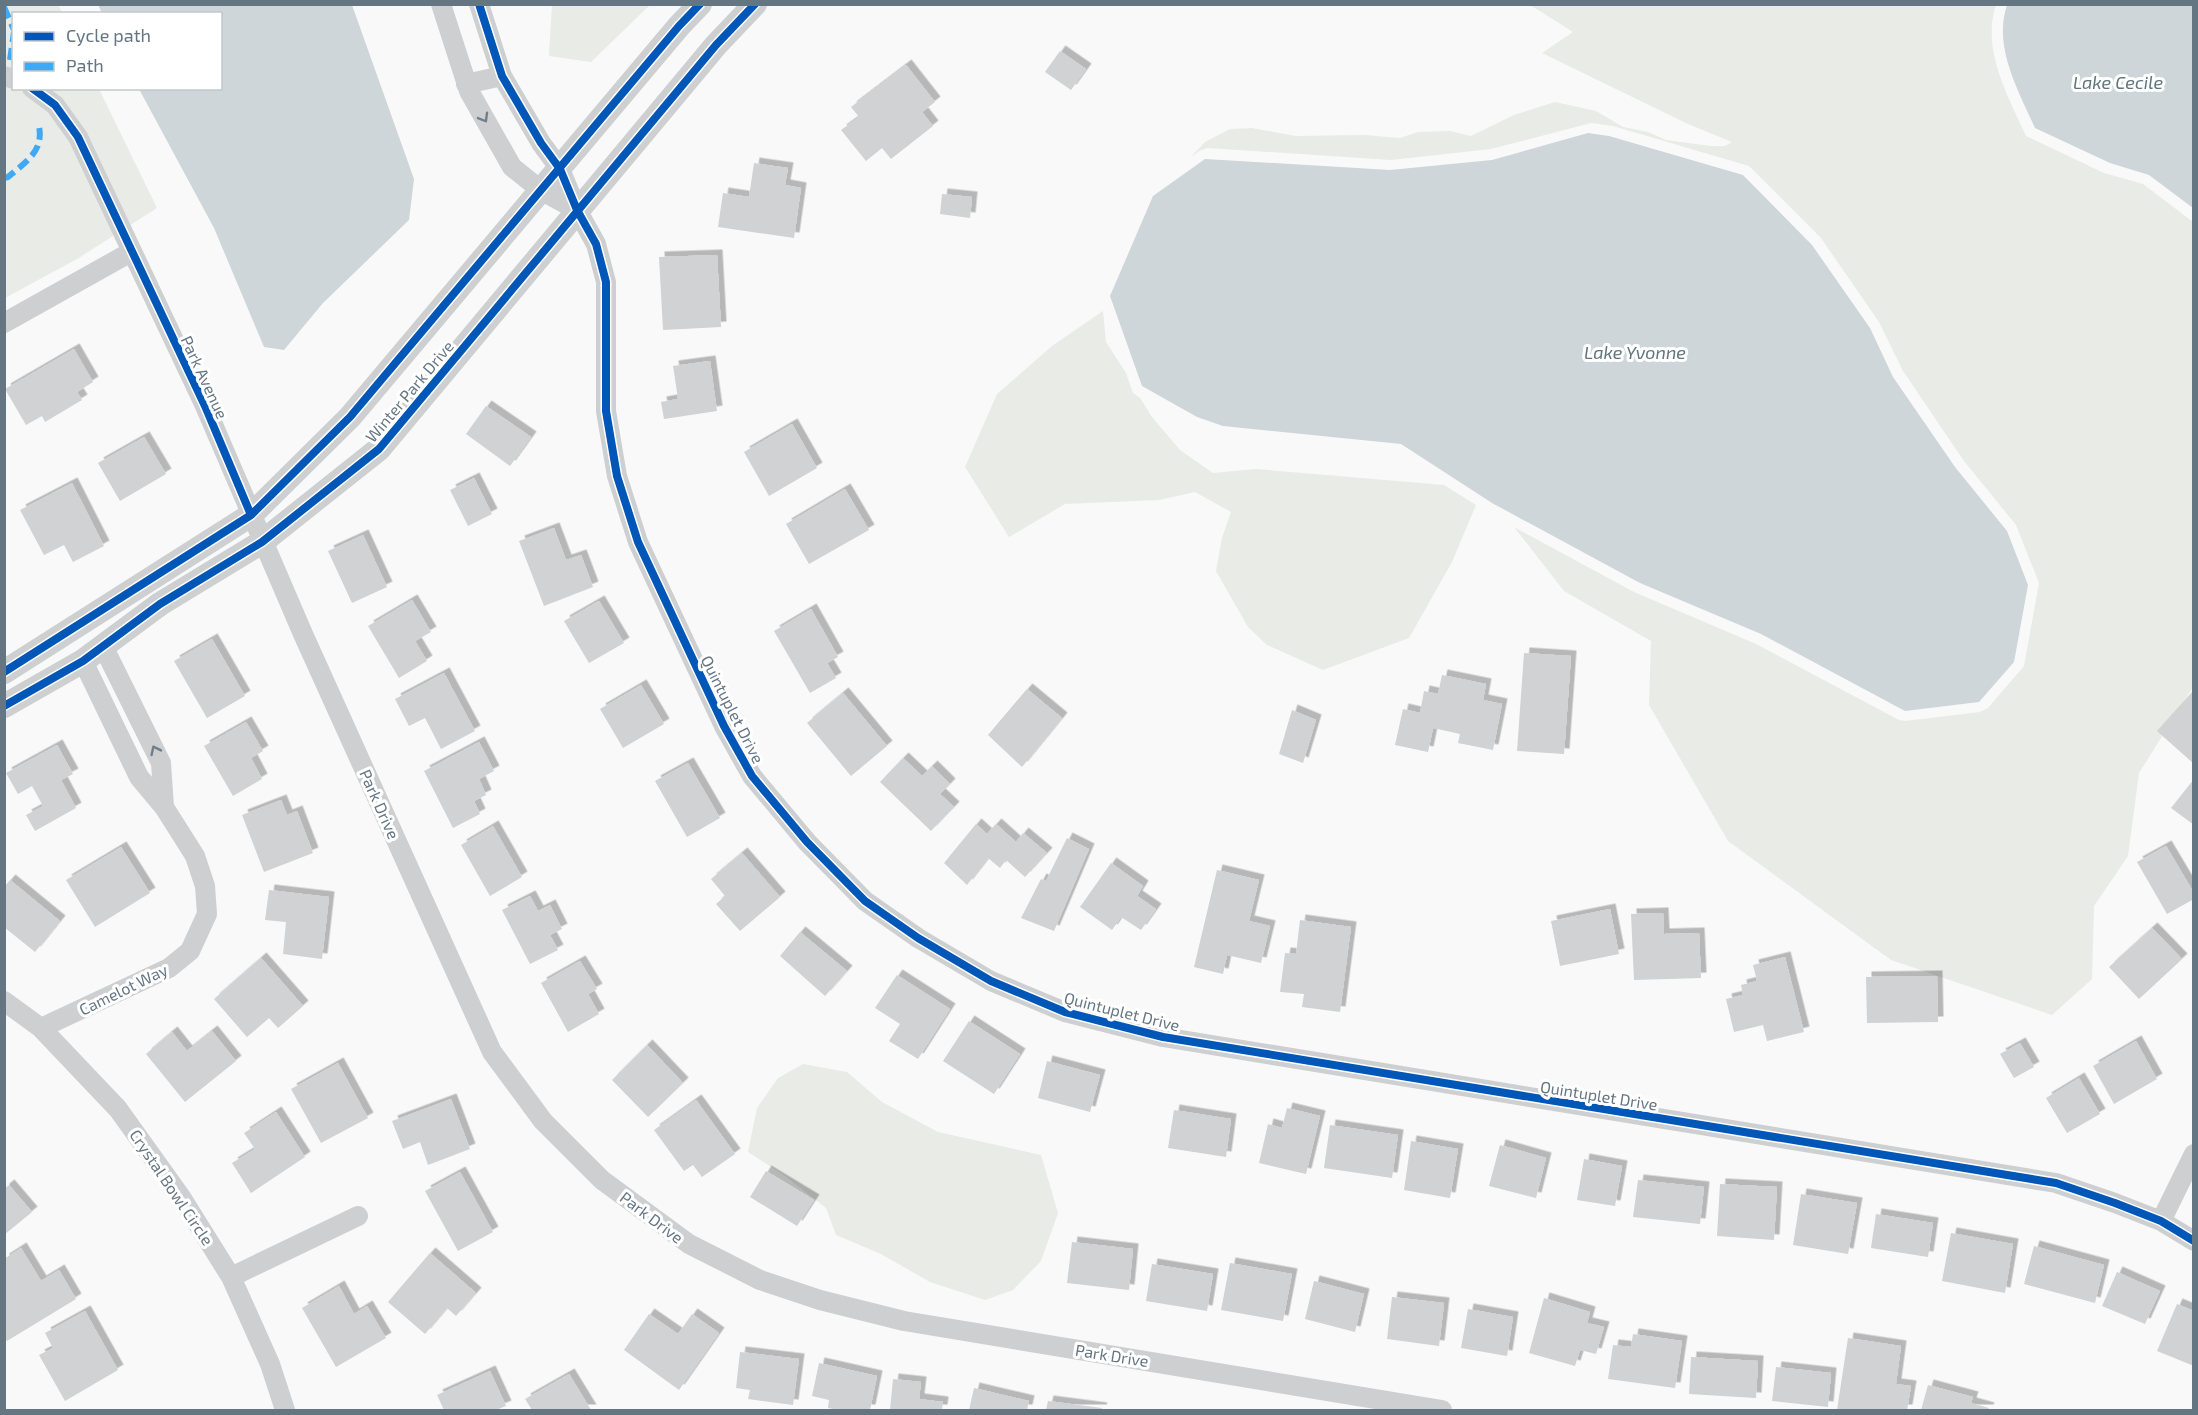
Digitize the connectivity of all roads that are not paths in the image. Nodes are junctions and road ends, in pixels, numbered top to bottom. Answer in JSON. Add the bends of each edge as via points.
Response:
{"nodes":[{"id":1,"x":441,"y":4,"type":"edge"},
{"id":2,"x":479,"y":4,"type":"edge"},
{"id":3,"x":700,"y":4,"type":"edge"},
{"id":4,"x":755,"y":4,"type":"edge"},
{"id":5,"x":502,"y":76,"type":"junction"},
{"id":6,"x":466,"y":84,"type":"junction"},
{"id":7,"x":36,"y":90,"type":"edge"},
{"id":8,"x":560,"y":169,"type":"junction"},
{"id":9,"x":542,"y":191,"type":"junction"},
{"id":10,"x":577,"y":210,"type":"junction"},
{"id":11,"x":131,"y":252,"type":"junction"},
{"id":12,"x":4,"y":323,"type":"edge"},
{"id":13,"x":251,"y":515,"type":"junction"},
{"id":14,"x":262,"y":542,"type":"junction"},
{"id":15,"x":103,"y":646,"type":"junction"},
{"id":16,"x":82,"y":661,"type":"junction"},
{"id":17,"x":4,"y":672,"type":"edge"},
{"id":18,"x":4,"y":706,"type":"edge"},
{"id":19,"x":164,"y":807,"type":"junction"},
{"id":20,"x":4,"y":1001,"type":"edge"},
{"id":21,"x":41,"y":1028,"type":"junction"},
{"id":22,"x":2193,"y":1154,"type":"edge"},
{"id":23,"x":358,"y":1216,"type":"dead end"},
{"id":24,"x":2160,"y":1221,"type":"junction"},
{"id":25,"x":2193,"y":1241,"type":"edge"},
{"id":26,"x":231,"y":1278,"type":"junction"},
{"id":27,"x":285,"y":1410,"type":"edge"},
{"id":28,"x":1442,"y":1410,"type":"edge"}],
"edges":[{"from":1,"to":6,"type":"street"},
{"from":2,"to":5,"type":"street","name":"Quintuplet Drive"},
{"from":3,"to":8,"type":"street","name":"Winter Park Drive"},
{"from":4,"to":10,"type":"street","name":"Winter Park Drive"},
{"from":5,"to":6,"type":"street"},
{"from":5,"to":8,"type":"street","name":"Quintuplet Drive","via":[[540,143]]},
{"from":6,"to":9,"type":"street","one_way":true,"via":[[512,167]]},
{"from":7,"to":11,"type":"street","name":"Park Avenue","via":[[55,105],[78,136]]},
{"from":8,"to":9,"type":"street","name":"Winter Park Drive"},
{"from":8,"to":10,"type":"street","name":"Quintuplet Drive"},
{"from":9,"to":10,"type":"street"},
{"from":9,"to":13,"type":"street","name":"Winter Park Drive","via":[[350,417]]},
{"from":10,"to":14,"type":"street","name":"Winter Park Drive","via":[[379,449]]},
{"from":10,"to":24,"type":"street","name":"Quintuplet Drive","via":[[596,244],[606,282],[606,411],[616,476],[638,542],[724,726],[752,776],[807,842],[865,901],[918,938],[991,981],[1065,1012],[1163,1037],[2056,1183]]},
{"from":11,"to":12,"type":"street"},
{"from":11,"to":13,"type":"street","name":"Park Avenue","via":[[205,406]]},
{"from":13,"to":14,"type":"street","name":"Park Drive"},
{"from":13,"to":17,"type":"street","name":"Winter Park Drive"},
{"from":14,"to":15,"type":"street","name":"Winter Park Drive","via":[[160,604]]},
{"from":14,"to":28,"type":"street","name":"Park Drive","via":[[492,1052],[543,1120],[602,1180],[688,1244],[770,1283],[904,1321]]},
{"from":15,"to":16,"type":"street","name":"Winter Park Drive"},
{"from":19,"to":15,"type":"street","name":"Camelot Way","one_way":true,"via":[[161,763]]},
{"from":16,"to":18,"type":"street","name":"Winter Park Drive"},
{"from":16,"to":19,"type":"street","name":"Camelot Way","via":[[139,777]]},
{"from":19,"to":21,"type":"street","name":"Camelot Way","via":[[195,856],[205,886],[207,914],[190,951],[169,968]]},
{"from":20,"to":21,"type":"street","name":"Crystal Bowl Circle"},
{"from":21,"to":26,"type":"street","name":"Crystal Bowl Circle","via":[[118,1108],[182,1197]]},
{"from":22,"to":24,"type":"street"},
{"from":23,"to":26,"type":"street"},
{"from":24,"to":25,"type":"street","name":"Quintuplet Drive"},
{"from":26,"to":27,"type":"street","name":"Crystal Bowl Circle","via":[[270,1364]]}]}
